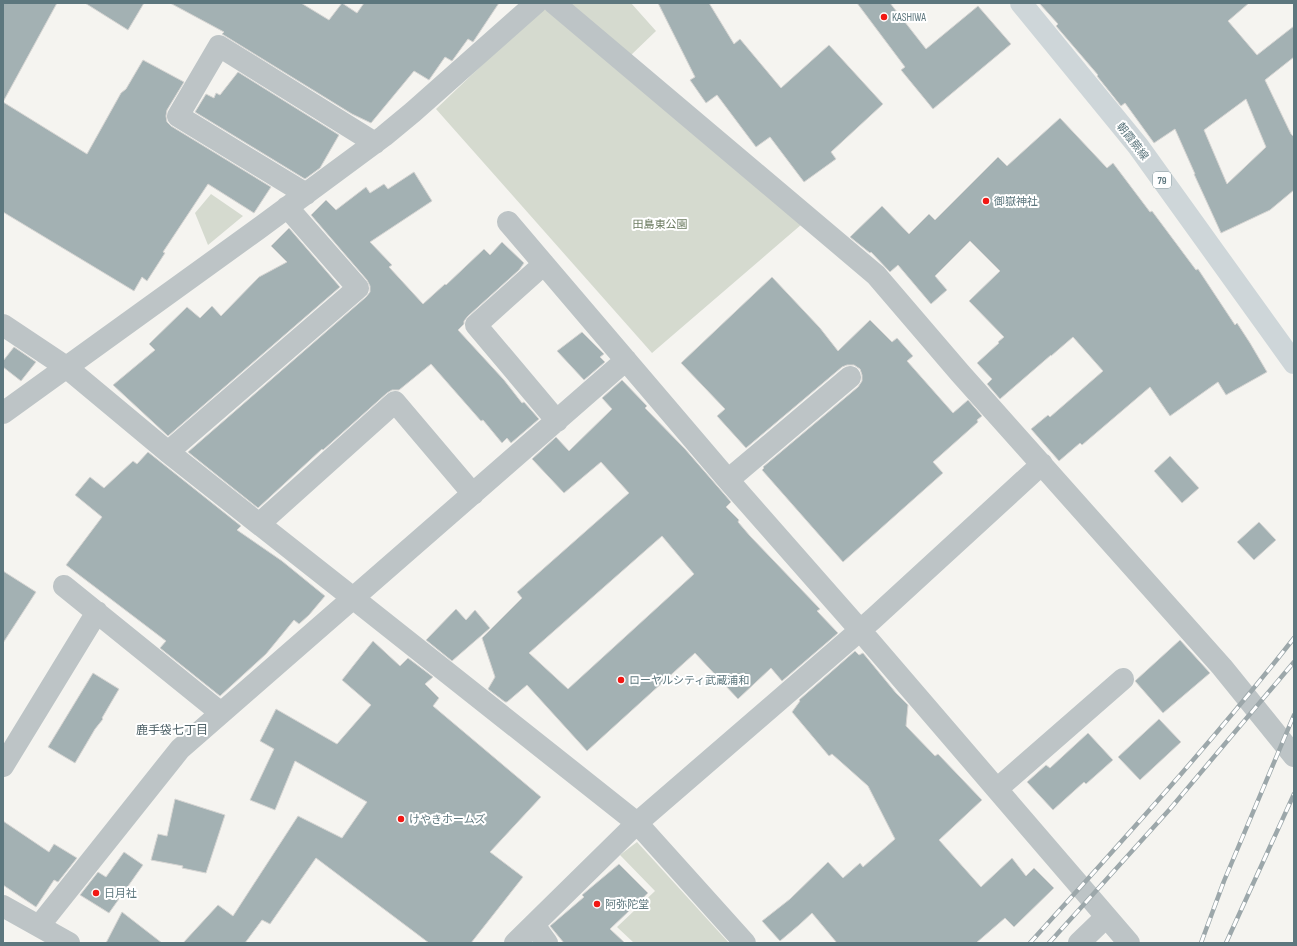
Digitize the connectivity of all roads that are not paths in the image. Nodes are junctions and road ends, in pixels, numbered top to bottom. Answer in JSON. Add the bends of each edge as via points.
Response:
{"nodes":[{"id":1,"x":536,"y":3,"type":"edge"},
{"id":2,"x":554,"y":3,"type":"edge"},
{"id":3,"x":1021,"y":3,"type":"edge"},
{"id":4,"x":375,"y":142,"type":"junction"},
{"id":5,"x":306,"y":194,"type":"junction"},
{"id":6,"x":287,"y":207,"type":"junction"},
{"id":7,"x":508,"y":222,"type":"dead end"},
{"id":8,"x":544,"y":264,"type":"junction"},
{"id":9,"x":3,"y":325,"type":"edge"},
{"id":10,"x":626,"y":360,"type":"junction"},
{"id":11,"x":1294,"y":363,"type":"edge"},
{"id":12,"x":66,"y":367,"type":"junction"},
{"id":13,"x":850,"y":377,"type":"dead end"},
{"id":14,"x":3,"y":413,"type":"edge"},
{"id":15,"x":557,"y":421,"type":"junction"},
{"id":16,"x":168,"y":452,"type":"junction"},
{"id":17,"x":1042,"y":464,"type":"junction"},
{"id":18,"x":728,"y":480,"type":"junction"},
{"id":19,"x":473,"y":494,"type":"junction"},
{"id":20,"x":259,"y":524,"type":"junction"},
{"id":21,"x":64,"y":586,"type":"dead end"},
{"id":22,"x":353,"y":598,"type":"junction"},
{"id":23,"x":97,"y":612,"type":"junction"},
{"id":24,"x":860,"y":630,"type":"junction"},
{"id":25,"x":1123,"y":679,"type":"dead end"},
{"id":26,"x":221,"y":713,"type":"junction"},
{"id":27,"x":1294,"y":756,"type":"edge"},
{"id":28,"x":3,"y":766,"type":"edge"},
{"id":29,"x":997,"y":789,"type":"junction"},
{"id":30,"x":637,"y":823,"type":"junction"},
{"id":31,"x":3,"y":906,"type":"edge"},
{"id":32,"x":1106,"y":917,"type":"junction"},
{"id":33,"x":534,"y":925,"type":"junction"},
{"id":34,"x":39,"y":926,"type":"junction"},
{"id":35,"x":67,"y":943,"type":"edge"},
{"id":36,"x":515,"y":943,"type":"edge"},
{"id":37,"x":547,"y":943,"type":"edge"},
{"id":38,"x":745,"y":943,"type":"edge"},
{"id":39,"x":1079,"y":943,"type":"edge"},
{"id":40,"x":1129,"y":943,"type":"edge"}],
"edges":[{"from":1,"to":4,"type":"street","via":[[413,112]]},
{"from":2,"to":17,"type":"street","via":[[876,275]]},
{"from":3,"to":11,"type":"main road","name":"朝霞蕨線","number":"79","via":[[1138,146]]},
{"from":4,"to":5,"type":"street"},
{"from":4,"to":5,"type":"street","via":[[219,46],[178,116]]},
{"from":5,"to":6,"type":"street"},
{"from":6,"to":12,"type":"street"},
{"from":6,"to":16,"type":"street","via":[[358,288]]},
{"from":7,"to":8,"type":"street"},
{"from":8,"to":10,"type":"street"},
{"from":8,"to":15,"type":"street","via":[[476,325]]},
{"from":9,"to":12,"type":"street"},
{"from":10,"to":15,"type":"street"},
{"from":10,"to":18,"type":"street"},
{"from":12,"to":14,"type":"street"},
{"from":12,"to":16,"type":"street"},
{"from":13,"to":18,"type":"street"},
{"from":15,"to":19,"type":"street"},
{"from":16,"to":20,"type":"street"},
{"from":17,"to":24,"type":"street"},
{"from":17,"to":27,"type":"street","via":[[1222,667]]},
{"from":18,"to":24,"type":"street"},
{"from":19,"to":20,"type":"street","via":[[395,402]]},
{"from":19,"to":22,"type":"street"},
{"from":20,"to":22,"type":"street"},
{"from":21,"to":23,"type":"street"},
{"from":22,"to":26,"type":"street"},
{"from":22,"to":30,"type":"street"},
{"from":23,"to":26,"type":"street"},
{"from":23,"to":28,"type":"street"},
{"from":24,"to":29,"type":"street"},
{"from":24,"to":30,"type":"street"},
{"from":25,"to":29,"type":"street"},
{"from":26,"to":34,"type":"street","via":[[180,749]]},
{"from":29,"to":32,"type":"street"},
{"from":30,"to":33,"type":"street"},
{"from":30,"to":38,"type":"street"},
{"from":31,"to":34,"type":"street"},
{"from":32,"to":39,"type":"street"},
{"from":32,"to":40,"type":"street"},
{"from":33,"to":36,"type":"street"},
{"from":33,"to":37,"type":"street"},
{"from":34,"to":35,"type":"street"}]}
